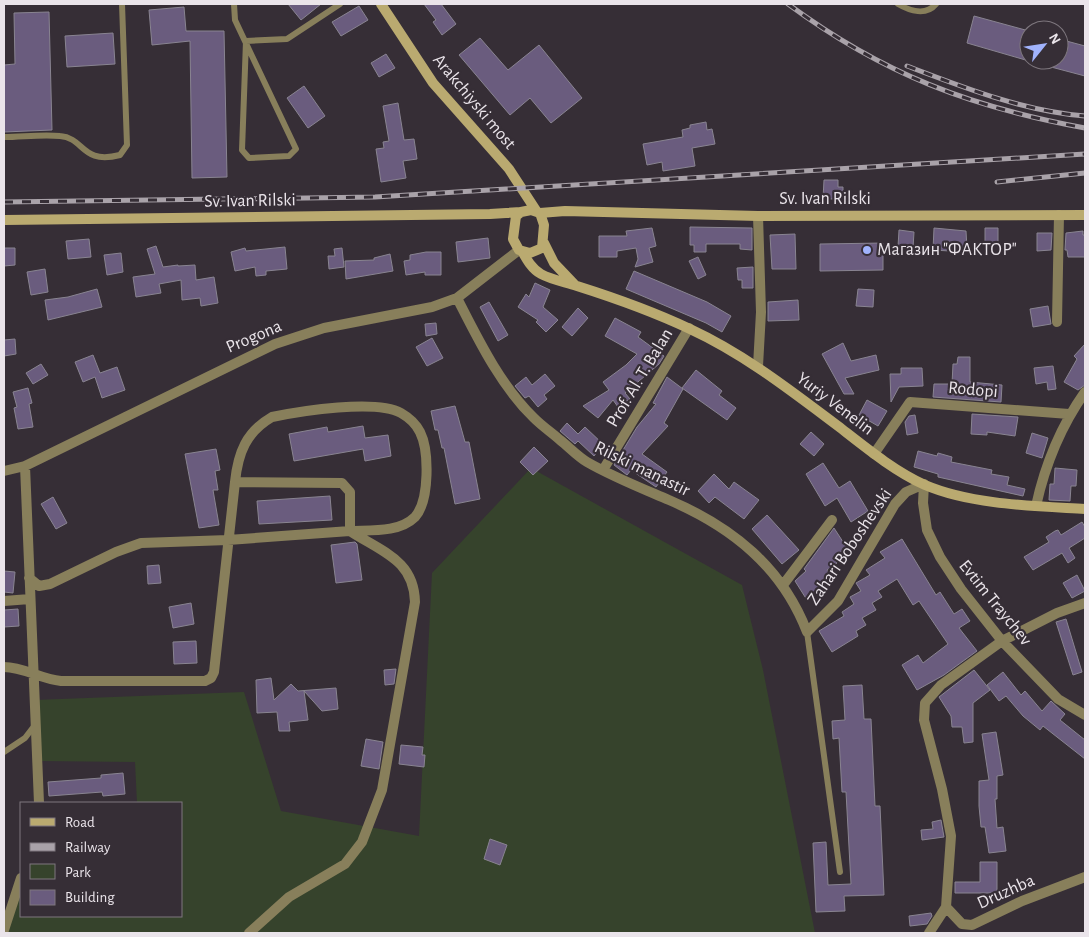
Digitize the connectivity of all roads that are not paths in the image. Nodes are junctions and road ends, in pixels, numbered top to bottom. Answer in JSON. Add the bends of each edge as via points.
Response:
{"nodes":[{"id":1,"x":122,"y":4,"type":"edge"},
{"id":2,"x":234,"y":4,"type":"edge"},
{"id":3,"x":340,"y":4,"type":"edge"},
{"id":4,"x":381,"y":4,"type":"edge"},
{"id":5,"x":898,"y":4,"type":"edge"},
{"id":6,"x":936,"y":4,"type":"edge"},
{"id":7,"x":246,"y":41,"type":"junction"},
{"id":8,"x":4,"y":137,"type":"edge"},
{"id":9,"x":525,"y":196,"type":"junction"},
{"id":10,"x":522,"y":212,"type":"junction"},
{"id":11,"x":538,"y":212,"type":"junction"},
{"id":12,"x":565,"y":212,"type":"junction"},
{"id":13,"x":497,"y":214,"type":"junction"},
{"id":14,"x":1059,"y":215,"type":"junction"},
{"id":15,"x":1085,"y":215,"type":"edge"},
{"id":16,"x":758,"y":216,"type":"junction"},
{"id":17,"x":4,"y":220,"type":"edge"},
{"id":18,"x":514,"y":224,"type":"junction"},
{"id":19,"x":544,"y":225,"type":"junction"},
{"id":20,"x":544,"y":243,"type":"junction"},
{"id":21,"x":521,"y":251,"type":"junction"},
{"id":22,"x":577,"y":286,"type":"junction"},
{"id":23,"x":457,"y":298,"type":"junction"},
{"id":24,"x":1057,"y":322,"type":"dead end"},
{"id":25,"x":689,"y":328,"type":"junction"},
{"id":26,"x":758,"y":366,"type":"junction"},
{"id":27,"x":1085,"y":392,"type":"edge"},
{"id":28,"x":1070,"y":414,"type":"junction"},
{"id":29,"x":874,"y":454,"type":"junction"},
{"id":30,"x":25,"y":466,"type":"junction"},
{"id":31,"x":603,"y":470,"type":"junction"},
{"id":32,"x":4,"y":471,"type":"edge"},
{"id":33,"x":235,"y":482,"type":"junction"},
{"id":34,"x":924,"y":484,"type":"junction"},
{"id":35,"x":1036,"y":506,"type":"junction"},
{"id":36,"x":1085,"y":509,"type":"edge"},
{"id":37,"x":832,"y":520,"type":"dead end"},
{"id":38,"x":350,"y":532,"type":"junction"},
{"id":39,"x":228,"y":540,"type":"junction"},
{"id":40,"x":29,"y":578,"type":"junction"},
{"id":41,"x":782,"y":585,"type":"junction"},
{"id":42,"x":30,"y":599,"type":"junction"},
{"id":43,"x":4,"y":601,"type":"edge"},
{"id":44,"x":1085,"y":603,"type":"edge"},
{"id":45,"x":807,"y":632,"type":"junction"},
{"id":46,"x":1002,"y":641,"type":"junction"},
{"id":47,"x":4,"y":667,"type":"edge"},
{"id":48,"x":35,"y":674,"type":"junction"},
{"id":49,"x":1085,"y":715,"type":"edge"},
{"id":50,"x":36,"y":724,"type":"junction"},
{"id":51,"x":4,"y":752,"type":"edge"},
{"id":52,"x":39,"y":802,"type":"edge"},
{"id":53,"x":840,"y":872,"type":"dead end"},
{"id":54,"x":1085,"y":877,"type":"edge"},
{"id":55,"x":20,"y":881,"type":"edge"},
{"id":56,"x":946,"y":908,"type":"junction"},
{"id":57,"x":4,"y":931,"type":"edge"},
{"id":58,"x":249,"y":933,"type":"edge"},
{"id":59,"x":929,"y":933,"type":"edge"}],
"edges":[{"from":1,"to":8,"type":"lane","via":[[128,145],[120,155],[93,157],[62,136]]},
{"from":2,"to":7,"type":"lane","via":[[235,20]]},
{"from":3,"to":7,"type":"lane","via":[[287,39]]},
{"from":4,"to":9,"type":"street","name":"Arakchiyski most","via":[[433,82],[509,170]]},
{"from":5,"to":6,"type":"lane","via":[[924,11]]},
{"from":7,"to":7,"type":"lane","via":[[296,149],[289,156],[249,158],[242,150]]},
{"from":9,"to":10,"type":"street"},
{"from":9,"to":11,"type":"street","name":"Arakchiyski most"},
{"from":10,"to":11,"type":"street"},
{"from":10,"to":13,"type":"street","name":"Sv. Ivan Rilski"},
{"from":10,"to":18,"type":"street","via":[[516,216]]},
{"from":11,"to":12,"type":"street","name":"Sv. Ivan Rilski"},
{"from":11,"to":19,"type":"street"},
{"from":12,"to":16,"type":"street","name":"Sv. Ivan Rilski"},
{"from":12,"to":19,"type":"street"},
{"from":13,"to":17,"type":"street","name":"Sv. Ivan Rilski"},
{"from":13,"to":18,"type":"street"},
{"from":14,"to":15,"type":"street","name":"Sv. Ivan Rilski"},
{"from":14,"to":16,"type":"street","name":"Sv. Ivan Rilski"},
{"from":14,"to":24,"type":"street"},
{"from":16,"to":26,"type":"street","via":[[761,312]]},
{"from":18,"to":21,"type":"street","via":[[513,239]]},
{"from":19,"to":20,"type":"street"},
{"from":20,"to":21,"type":"street","via":[[533,253]]},
{"from":20,"to":22,"type":"street","name":"Yuriy Venelin","via":[[554,264]]},
{"from":21,"to":22,"type":"street","name":"Yuriy Venelin","via":[[541,274]]},
{"from":21,"to":23,"type":"street","name":"Progona"},
{"from":22,"to":25,"type":"street","name":"Yuriy Venelin"},
{"from":23,"to":30,"type":"street","name":"Progona","via":[[432,307],[324,328],[275,344]]},
{"from":23,"to":31,"type":"street","name":"Rilski manastir","via":[[514,395],[534,418],[586,461]]},
{"from":25,"to":26,"type":"street","name":"Yuriy Venelin"},
{"from":25,"to":31,"type":"street","name":"Prof. Al. T. Balan"},
{"from":26,"to":29,"type":"street","name":"Yuriy Venelin"},
{"from":27,"to":28,"type":"street"},
{"from":28,"to":29,"type":"street","name":"Rodopi","via":[[910,402]]},
{"from":28,"to":35,"type":"street","via":[[1042,478]]},
{"from":29,"to":34,"type":"street","name":"Yuriy Venelin"},
{"from":30,"to":32,"type":"street","name":"Progona"},
{"from":30,"to":40,"type":"street"},
{"from":31,"to":41,"type":"street","name":"Rilski manastir","via":[[714,522],[750,549]]},
{"from":33,"to":38,"type":"street","via":[[342,483],[350,492]]},
{"from":33,"to":38,"type":"street","via":[[237,462],[248,435],[272,417],[372,406],[400,412],[420,432],[425,447],[426,492],[422,506],[415,517],[392,529]]},
{"from":33,"to":39,"type":"street"},
{"from":34,"to":35,"type":"street","name":"Yuriy Venelin","via":[[949,494]]},
{"from":34,"to":45,"type":"street","name":"Zahari Boboshevski","via":[[906,492],[894,504],[838,601]]},
{"from":34,"to":46,"type":"street","name":"Evtim Traychev","via":[[927,530],[940,557]]},
{"from":35,"to":36,"type":"street","name":"Yuriy Venelin"},
{"from":37,"to":41,"type":"street"},
{"from":38,"to":39,"type":"street"},
{"from":38,"to":58,"type":"street","via":[[404,566],[414,586],[415,602],[382,790],[362,842],[346,864],[290,897]]},
{"from":39,"to":40,"type":"street","via":[[141,543],[50,584],[39,586]]},
{"from":39,"to":48,"type":"street","via":[[211,678],[205,681],[61,681]]},
{"from":40,"to":42,"type":"street"},
{"from":41,"to":45,"type":"street","name":"Rilski manastir","via":[[797,606]]},
{"from":42,"to":43,"type":"street"},
{"from":42,"to":48,"type":"street"},
{"from":44,"to":46,"type":"street","via":[[1057,613]]},
{"from":45,"to":53,"type":"lane"},
{"from":46,"to":49,"type":"street","name":"Evtim Traychev","via":[[1058,699]]},
{"from":46,"to":56,"type":"street","via":[[941,685],[925,703],[924,720],[951,836]]},
{"from":47,"to":48,"type":"street","via":[[17,667]]},
{"from":48,"to":50,"type":"street"},
{"from":50,"to":51,"type":"lane","via":[[25,738]]},
{"from":50,"to":52,"type":"street"},
{"from":54,"to":56,"type":"street","name":"Druzhba","via":[[1022,901],[972,925],[962,924]]},
{"from":55,"to":57,"type":"street"},
{"from":56,"to":59,"type":"street"}]}
